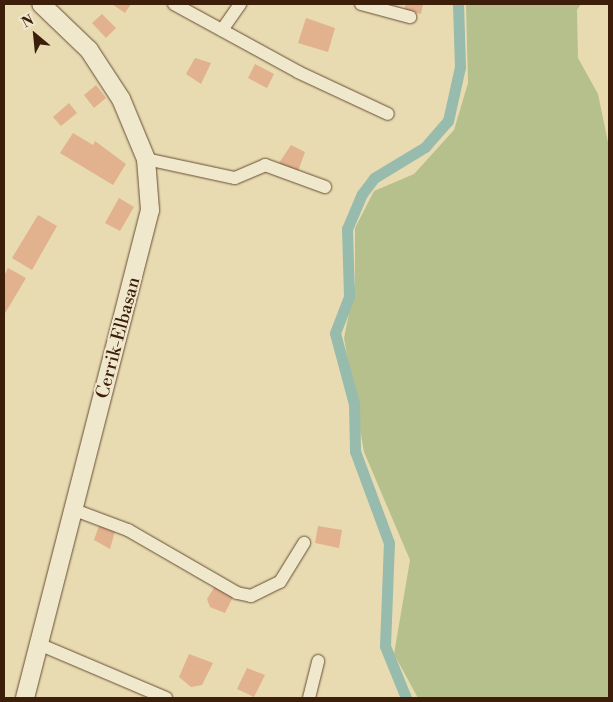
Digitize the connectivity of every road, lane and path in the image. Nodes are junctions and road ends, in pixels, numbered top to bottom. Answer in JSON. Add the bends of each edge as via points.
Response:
{"nodes":[{"id":1,"x":174,"y":4,"type":"edge"},
{"id":2,"x":240,"y":4,"type":"edge"},
{"id":3,"x":361,"y":4,"type":"edge"},
{"id":4,"x":49,"y":6,"type":"edge"},
{"id":5,"x":410,"y":17,"type":"dead end"},
{"id":6,"x":222,"y":30,"type":"junction"},
{"id":7,"x":388,"y":114,"type":"dead end"},
{"id":8,"x":146,"y":159,"type":"junction"},
{"id":9,"x":325,"y":187,"type":"dead end"},
{"id":10,"x":72,"y":509,"type":"junction"},
{"id":11,"x":304,"y":543,"type":"dead end"},
{"id":12,"x":41,"y":645,"type":"junction"},
{"id":13,"x":318,"y":661,"type":"dead end"},
{"id":14,"x":25,"y":698,"type":"edge"},
{"id":15,"x":166,"y":698,"type":"edge"},
{"id":16,"x":310,"y":698,"type":"edge"}],
"edges":[{"from":1,"to":6,"type":"street"},
{"from":2,"to":6,"type":"street"},
{"from":3,"to":5,"type":"street"},
{"from":4,"to":8,"type":"main road","name":"Cerrik-Elbasan","via":[[107,74]]},
{"from":6,"to":7,"type":"street"},
{"from":8,"to":9,"type":"street","via":[[235,178],[265,165]]},
{"from":8,"to":10,"type":"main road","name":"Cerrik-Elbasan","via":[[150,210],[146,238]]},
{"from":10,"to":11,"type":"street","via":[[128,530],[237,593],[251,596],[280,582]]},
{"from":10,"to":12,"type":"main road","name":"Cerrik-Elbasan"},
{"from":12,"to":14,"type":"main road","name":"Cerrik-Elbasan"},
{"from":12,"to":15,"type":"street"},
{"from":13,"to":16,"type":"street"}]}
